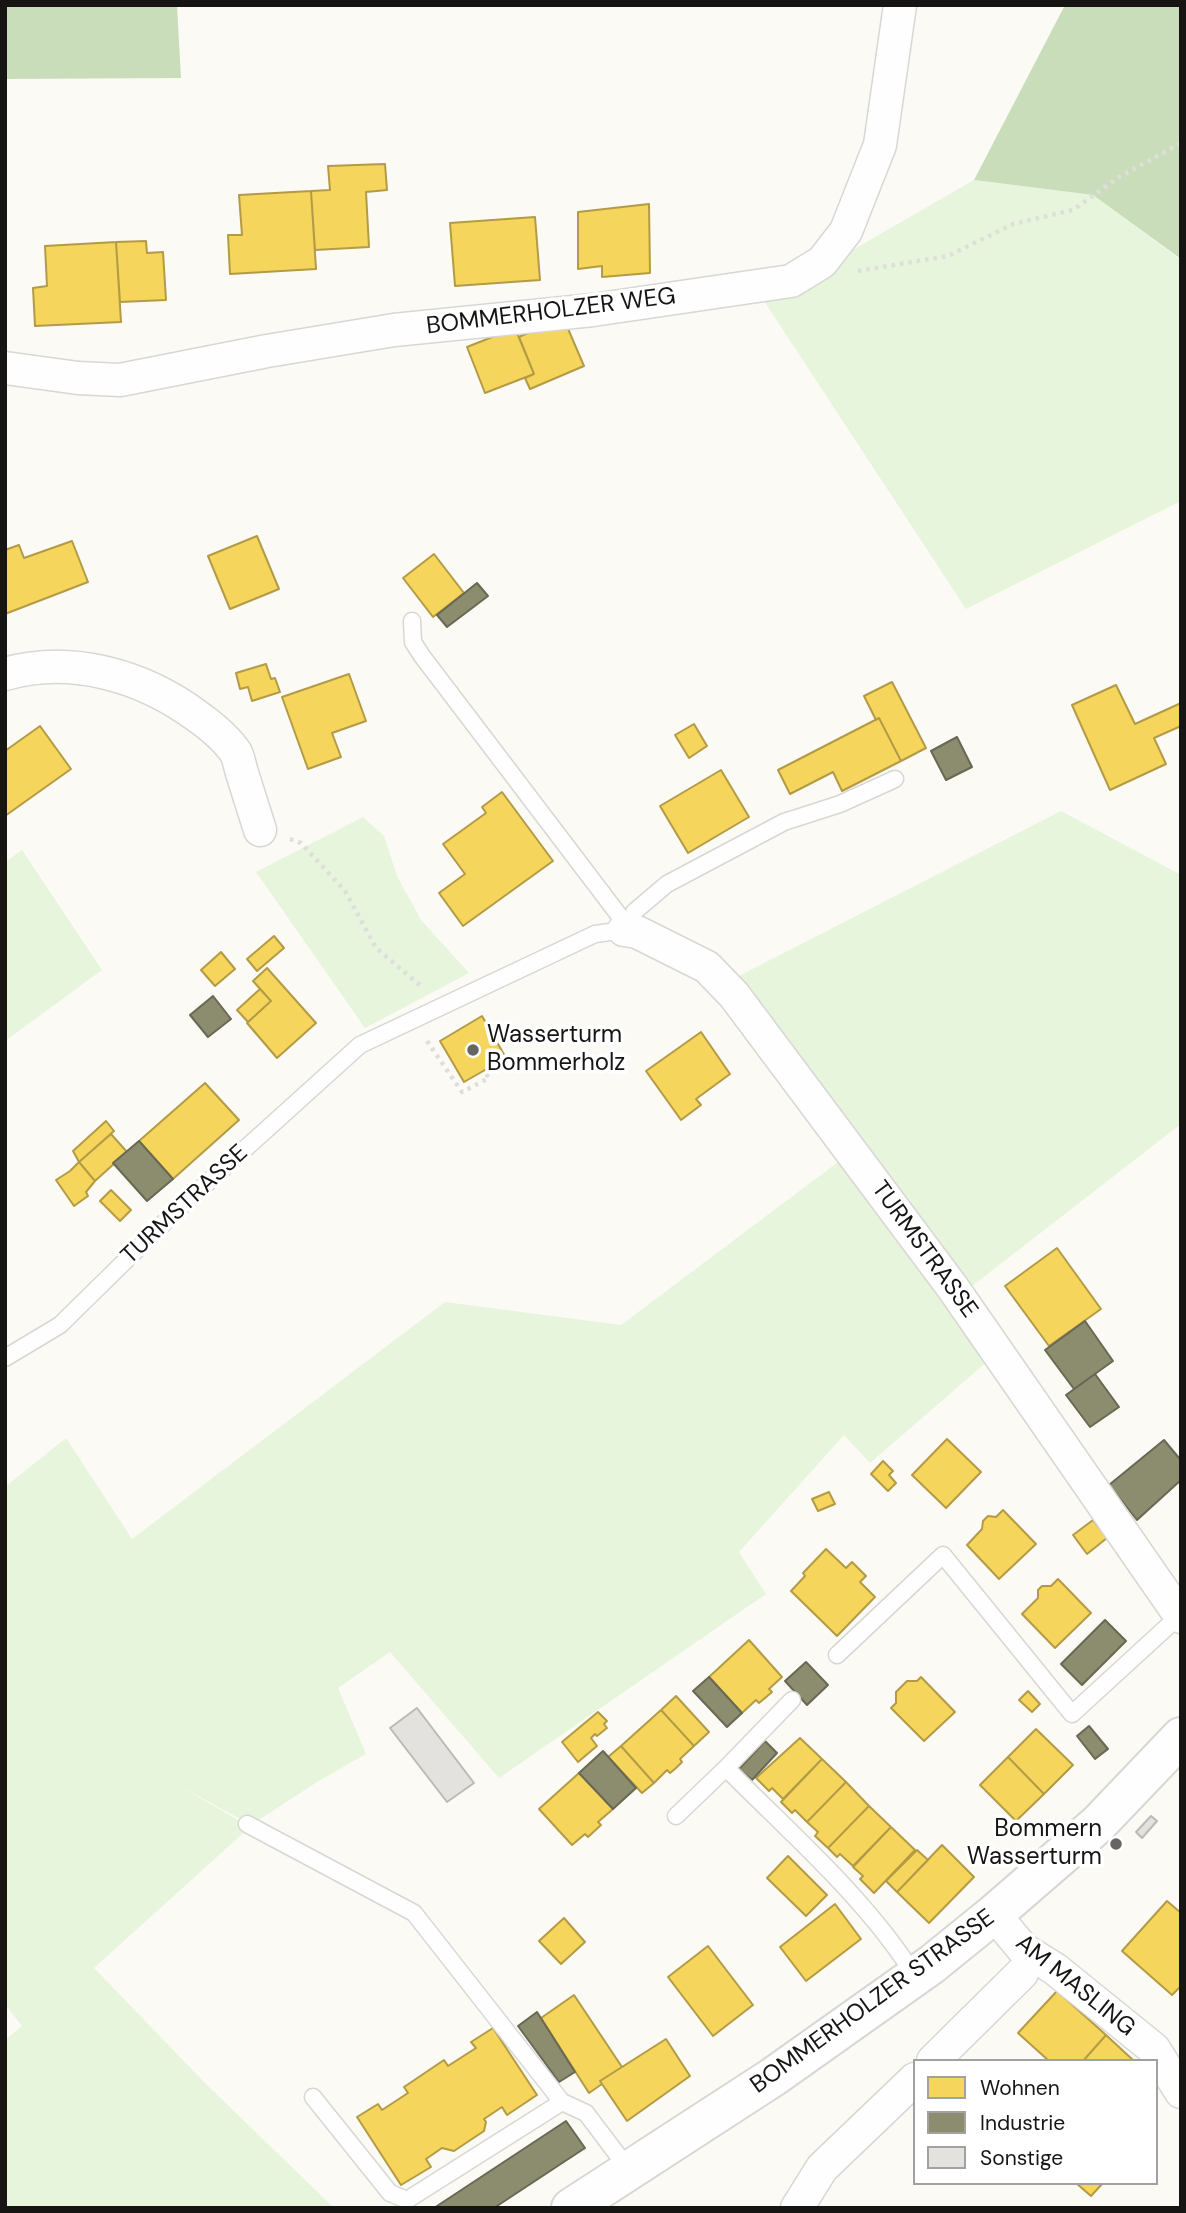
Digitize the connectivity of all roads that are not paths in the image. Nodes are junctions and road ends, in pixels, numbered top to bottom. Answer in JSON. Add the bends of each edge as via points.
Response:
{"nodes":[{"id":1,"x":900,"y":5,"type":"edge"},
{"id":2,"x":5,"y":368,"type":"edge"},
{"id":3,"x":412,"y":621,"type":"dead end"},
{"id":4,"x":5,"y":674,"type":"edge"},
{"id":5,"x":895,"y":779,"type":"dead end"},
{"id":6,"x":260,"y":830,"type":"road end"},
{"id":7,"x":627,"y":930,"type":"junction"},
{"id":8,"x":5,"y":1358,"type":"edge"},
{"id":9,"x":1180,"y":1616,"type":"edge"},
{"id":10,"x":837,"y":1655,"type":"dead end"},
{"id":11,"x":792,"y":1700,"type":"dead end"},
{"id":12,"x":1181,"y":1737,"type":"edge"},
{"id":13,"x":726,"y":1768,"type":"junction"},
{"id":14,"x":676,"y":1816,"type":"dead end"},
{"id":15,"x":247,"y":1824,"type":"dead end"},
{"id":16,"x":994,"y":1914,"type":"junction"},
{"id":17,"x":1022,"y":1973,"type":"dead end"},
{"id":18,"x":915,"y":1976,"type":"junction"},
{"id":19,"x":935,"y":2059,"type":"edge"},
{"id":20,"x":913,"y":2081,"type":"edge"},
{"id":21,"x":1181,"y":2092,"type":"edge"},
{"id":22,"x":313,"y":2097,"type":"dead end"},
{"id":23,"x":562,"y":2102,"type":"junction"},
{"id":24,"x":629,"y":2170,"type":"junction"},
{"id":25,"x":571,"y":2208,"type":"edge"},
{"id":26,"x":797,"y":2208,"type":"edge"}],
"edges":[{"from":1,"to":2,"type":"street","name":"BOMMERHOLZER WEG","via":[[880,145],[846,231],[822,262],[791,281],[593,310],[394,330],[120,380]]},
{"from":3,"to":7,"type":"lane","via":[[414,642],[422,656]]},
{"from":4,"to":6,"type":"street","via":[[46,667],[79,668],[148,686],[180,703],[236,753]]},
{"from":5,"to":7,"type":"lane","via":[[785,822],[667,884],[634,912]]},
{"from":7,"to":8,"type":"lane","name":"TURMSTRASSE","via":[[595,934],[360,1045],[174,1213],[60,1325]]},
{"from":7,"to":9,"type":"street","name":"TURMSTRASSE","via":[[707,967],[734,995],[953,1288]]},
{"from":9,"to":10,"type":"lane","via":[[1072,1714],[943,1555]]},
{"from":11,"to":13,"type":"lane"},
{"from":12,"to":16,"type":"main road","name":"BOMMERHOLZER STRASSE","via":[[1098,1824]]},
{"from":13,"to":14,"type":"lane"},
{"from":13,"to":18,"type":"lane","via":[[847,1889]]},
{"from":15,"to":23,"type":"lane","via":[[414,1913]]},
{"from":16,"to":18,"type":"main road","name":"BOMMERHOLZER STRASSE"},
{"from":16,"to":21,"type":"street","name":"AM MASLING","via":[[1023,1949],[1055,1969],[1154,2049]]},
{"from":17,"to":19,"type":"street"},
{"from":18,"to":24,"type":"main road","name":"BOMMERHOLZER STRASSE","via":[[774,2077]]},
{"from":20,"to":26,"type":"street","via":[[822,2168]]},
{"from":22,"to":23,"type":"lane","via":[[390,2193],[407,2200]]},
{"from":23,"to":24,"type":"lane","via":[[586,2113]]},
{"from":24,"to":25,"type":"main road","name":"BOMMERHOLZER STRASSE"}]}
